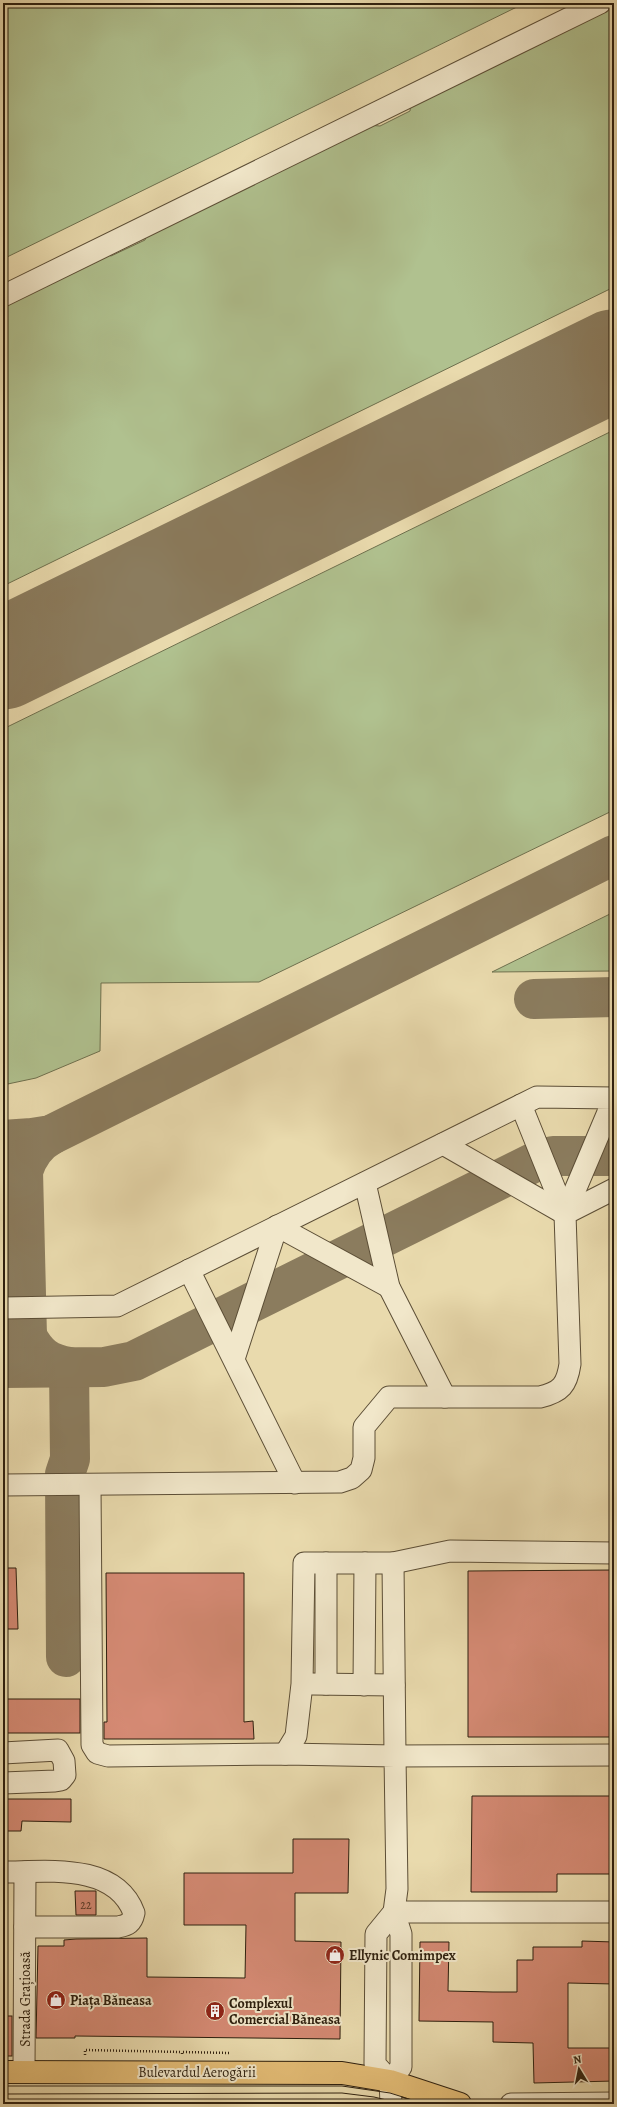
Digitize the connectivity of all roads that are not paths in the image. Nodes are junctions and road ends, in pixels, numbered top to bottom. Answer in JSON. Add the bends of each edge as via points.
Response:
{"nodes":[{"id":1,"x":600,"y":3,"type":"edge"},
{"id":2,"x":3,"y":296,"type":"edge"},
{"id":3,"x":521,"y":1105,"type":"junction"},
{"id":4,"x":443,"y":1144,"type":"junction"},
{"id":5,"x":365,"y":1182,"type":"junction"},
{"id":6,"x":614,"y":1189,"type":"edge"},
{"id":7,"x":565,"y":1214,"type":"junction"},
{"id":8,"x":277,"y":1226,"type":"junction"},
{"id":9,"x":189,"y":1270,"type":"junction"},
{"id":10,"x":389,"y":1287,"type":"junction"},
{"id":11,"x":3,"y":1308,"type":"edge"},
{"id":12,"x":234,"y":1359,"type":"junction"},
{"id":13,"x":445,"y":1397,"type":"junction"},
{"id":14,"x":296,"y":1483,"type":"junction"},
{"id":15,"x":3,"y":1485,"type":"edge"},
{"id":16,"x":90,"y":1485,"type":"junction"},
{"id":17,"x":614,"y":1553,"type":"edge"},
{"id":18,"x":326,"y":1563,"type":"junction"},
{"id":19,"x":365,"y":1563,"type":"junction"},
{"id":20,"x":393,"y":1563,"type":"junction"},
{"id":21,"x":302,"y":1684,"type":"junction"},
{"id":22,"x":326,"y":1684,"type":"junction"},
{"id":23,"x":364,"y":1684,"type":"junction"},
{"id":24,"x":394,"y":1685,"type":"junction"},
{"id":25,"x":3,"y":1753,"type":"edge"},
{"id":26,"x":285,"y":1754,"type":"junction"},
{"id":27,"x":614,"y":1755,"type":"edge"},
{"id":28,"x":395,"y":1756,"type":"junction"},
{"id":29,"x":3,"y":1783,"type":"edge"},
{"id":30,"x":3,"y":1872,"type":"edge"},
{"id":31,"x":25,"y":1872,"type":"junction"},
{"id":32,"x":394,"y":1912,"type":"junction"},
{"id":33,"x":614,"y":1912,"type":"edge"},
{"id":34,"x":25,"y":1927,"type":"junction"},
{"id":35,"x":14,"y":2072,"type":"edge"},
{"id":36,"x":390,"y":2081,"type":"junction"},
{"id":37,"x":614,"y":2103,"type":"edge"},
{"id":38,"x":390,"y":2104,"type":"edge"},
{"id":39,"x":460,"y":2104,"type":"edge"},
{"id":40,"x":511,"y":2104,"type":"edge"}],
"edges":[{"from":1,"to":2,"type":"street"},
{"from":3,"to":4,"type":"street"},
{"from":3,"to":7,"type":"street"},
{"from":3,"to":7,"type":"street","via":[[537,1097],[614,1098]]},
{"from":4,"to":5,"type":"street"},
{"from":4,"to":7,"type":"street"},
{"from":5,"to":8,"type":"street"},
{"from":5,"to":10,"type":"street"},
{"from":6,"to":7,"type":"street"},
{"from":7,"to":13,"type":"street","via":[[570,1364],[563,1387],[552,1394],[540,1397]]},
{"from":8,"to":9,"type":"street"},
{"from":8,"to":10,"type":"street"},
{"from":8,"to":12,"type":"street"},
{"from":9,"to":11,"type":"street","via":[[117,1306]]},
{"from":9,"to":12,"type":"street"},
{"from":10,"to":13,"type":"street"},
{"from":12,"to":14,"type":"street"},
{"from":13,"to":14,"type":"street","via":[[389,1397],[364,1427],[362,1470],[352,1478],[340,1482]]},
{"from":14,"to":16,"type":"street"},
{"from":15,"to":16,"type":"street"},
{"from":16,"to":26,"type":"street","via":[[92,1745],[96,1753],[108,1756]]},
{"from":17,"to":20,"type":"street","via":[[450,1551]]},
{"from":18,"to":19,"type":"street"},
{"from":18,"to":21,"type":"street","via":[[304,1563]]},
{"from":18,"to":22,"type":"street"},
{"from":19,"to":20,"type":"street"},
{"from":19,"to":23,"type":"street"},
{"from":20,"to":24,"type":"street"},
{"from":21,"to":22,"type":"street"},
{"from":21,"to":26,"type":"street","via":[[296,1736]]},
{"from":22,"to":23,"type":"street"},
{"from":23,"to":24,"type":"street"},
{"from":24,"to":28,"type":"street"},
{"from":25,"to":29,"type":"street","via":[[58,1750],[64,1761],[65,1775],[61,1780],[55,1781]]},
{"from":26,"to":28,"type":"street"},
{"from":27,"to":28,"type":"street"},
{"from":28,"to":32,"type":"street","via":[[397,1889]]},
{"from":30,"to":31,"type":"street"},
{"from":31,"to":34,"type":"street","name":"Strada Grațioasă"},
{"from":31,"to":34,"type":"street","via":[[77,1872],[94,1877],[123,1895],[134,1913],[127,1925],[118,1927]]},
{"from":32,"to":33,"type":"street"},
{"from":32,"to":36,"type":"street","via":[[401,1934],[400,2067]]},
{"from":34,"to":35,"type":"street","name":"Strada Grațioasă"},
{"from":35,"to":36,"type":"main road","name":"Bulevardul Aerogării","via":[[342,2073]]},
{"from":36,"to":38,"type":"street"},
{"from":36,"to":39,"type":"main road","name":"Bulevardul Aerogării"},
{"from":37,"to":40,"type":"street"}]}
